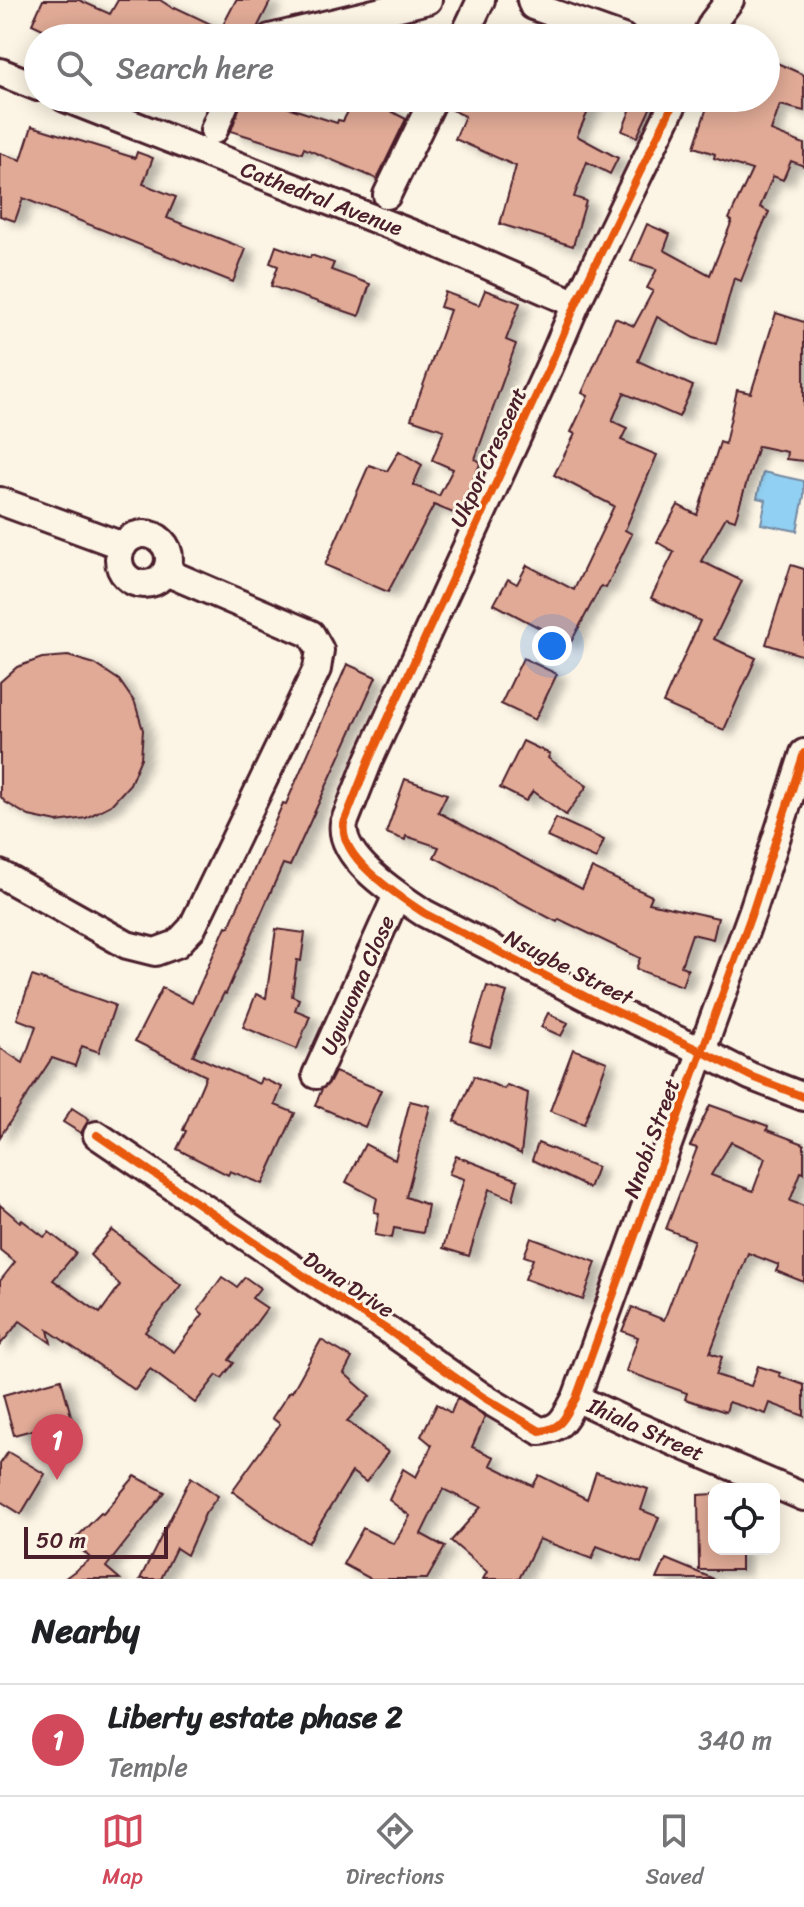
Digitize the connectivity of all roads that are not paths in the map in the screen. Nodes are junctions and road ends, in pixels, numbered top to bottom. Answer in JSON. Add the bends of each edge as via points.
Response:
{"nodes":[{"id":1,"x":428,"y":0,"type":"edge"},
{"id":2,"x":481,"y":0,"type":"edge"},
{"id":3,"x":531,"y":0,"type":"edge"},
{"id":4,"x":730,"y":0,"type":"edge"},
{"id":5,"x":328,"y":24,"type":"edge"},
{"id":6,"x":470,"y":24,"type":"edge"},
{"id":7,"x":584,"y":24,"type":"edge"},
{"id":8,"x":712,"y":24,"type":"edge"},
{"id":9,"x":0,"y":72,"type":"edge"},
{"id":10,"x":24,"y":81,"type":"edge"},
{"id":11,"x":101,"y":112,"type":"edge"},
{"id":12,"x":221,"y":112,"type":"edge"},
{"id":13,"x":427,"y":112,"type":"edge"},
{"id":14,"x":669,"y":112,"type":"edge"},
{"id":15,"x":214,"y":130,"type":"dead end"},
{"id":16,"x":387,"y":195,"type":"dead end"},
{"id":17,"x":576,"y":304,"type":"junction"},
{"id":18,"x":0,"y":501,"type":"edge"},
{"id":19,"x":804,"y":753,"type":"edge"},
{"id":20,"x":343,"y":835,"type":"joint"},
{"id":21,"x":0,"y":874,"type":"edge"},
{"id":22,"x":397,"y":895,"type":"junction"},
{"id":23,"x":701,"y":1051,"type":"junction"},
{"id":24,"x":316,"y":1075,"type":"dead end"},
{"id":25,"x":804,"y":1097,"type":"edge"},
{"id":26,"x":97,"y":1135,"type":"dead end"},
{"id":27,"x":576,"y":1398,"type":"junction"},
{"id":28,"x":804,"y":1497,"type":"edge"}],
"edges":[{"from":1,"to":5,"type":"street"},
{"from":2,"to":6,"type":"street"},
{"from":3,"to":7,"type":"street","via":[[533,6]]},
{"from":4,"to":8,"type":"street"},
{"from":9,"to":10,"type":"street"},
{"from":11,"to":17,"type":"street","name":"Cathedral Avenue","via":[[441,245]]},
{"from":12,"to":15,"type":"street"},
{"from":13,"to":16,"type":"street"},
{"from":14,"to":17,"type":"street","name":"Ukpor Crescent"},
{"from":17,"to":20,"type":"street","name":"Ukpor Crescent","via":[[369,760]]},
{"from":18,"to":21,"type":"street","via":[[123,546],[141,534],[152,536],[168,550],[166,572],[311,634],[320,650],[317,669],[197,919],[177,944],[155,952],[127,945]]},
{"from":19,"to":23,"type":"street","name":"Nnobi Street"},
{"from":20,"to":22,"type":"street","name":"Nsugbe Street","via":[[370,874]]},
{"from":22,"to":23,"type":"street","name":"Nsugbe Street","via":[[584,996]]},
{"from":22,"to":24,"type":"street","name":"Ugwuoma Close"},
{"from":23,"to":25,"type":"street","name":"Nsugbe Street"},
{"from":23,"to":27,"type":"street","name":"Nnobi Street"},
{"from":26,"to":27,"type":"street","name":"Dona Drive","via":[[525,1423],[550,1430],[560,1425]]},
{"from":27,"to":28,"type":"street","name":"Ihiala Street"}]}
